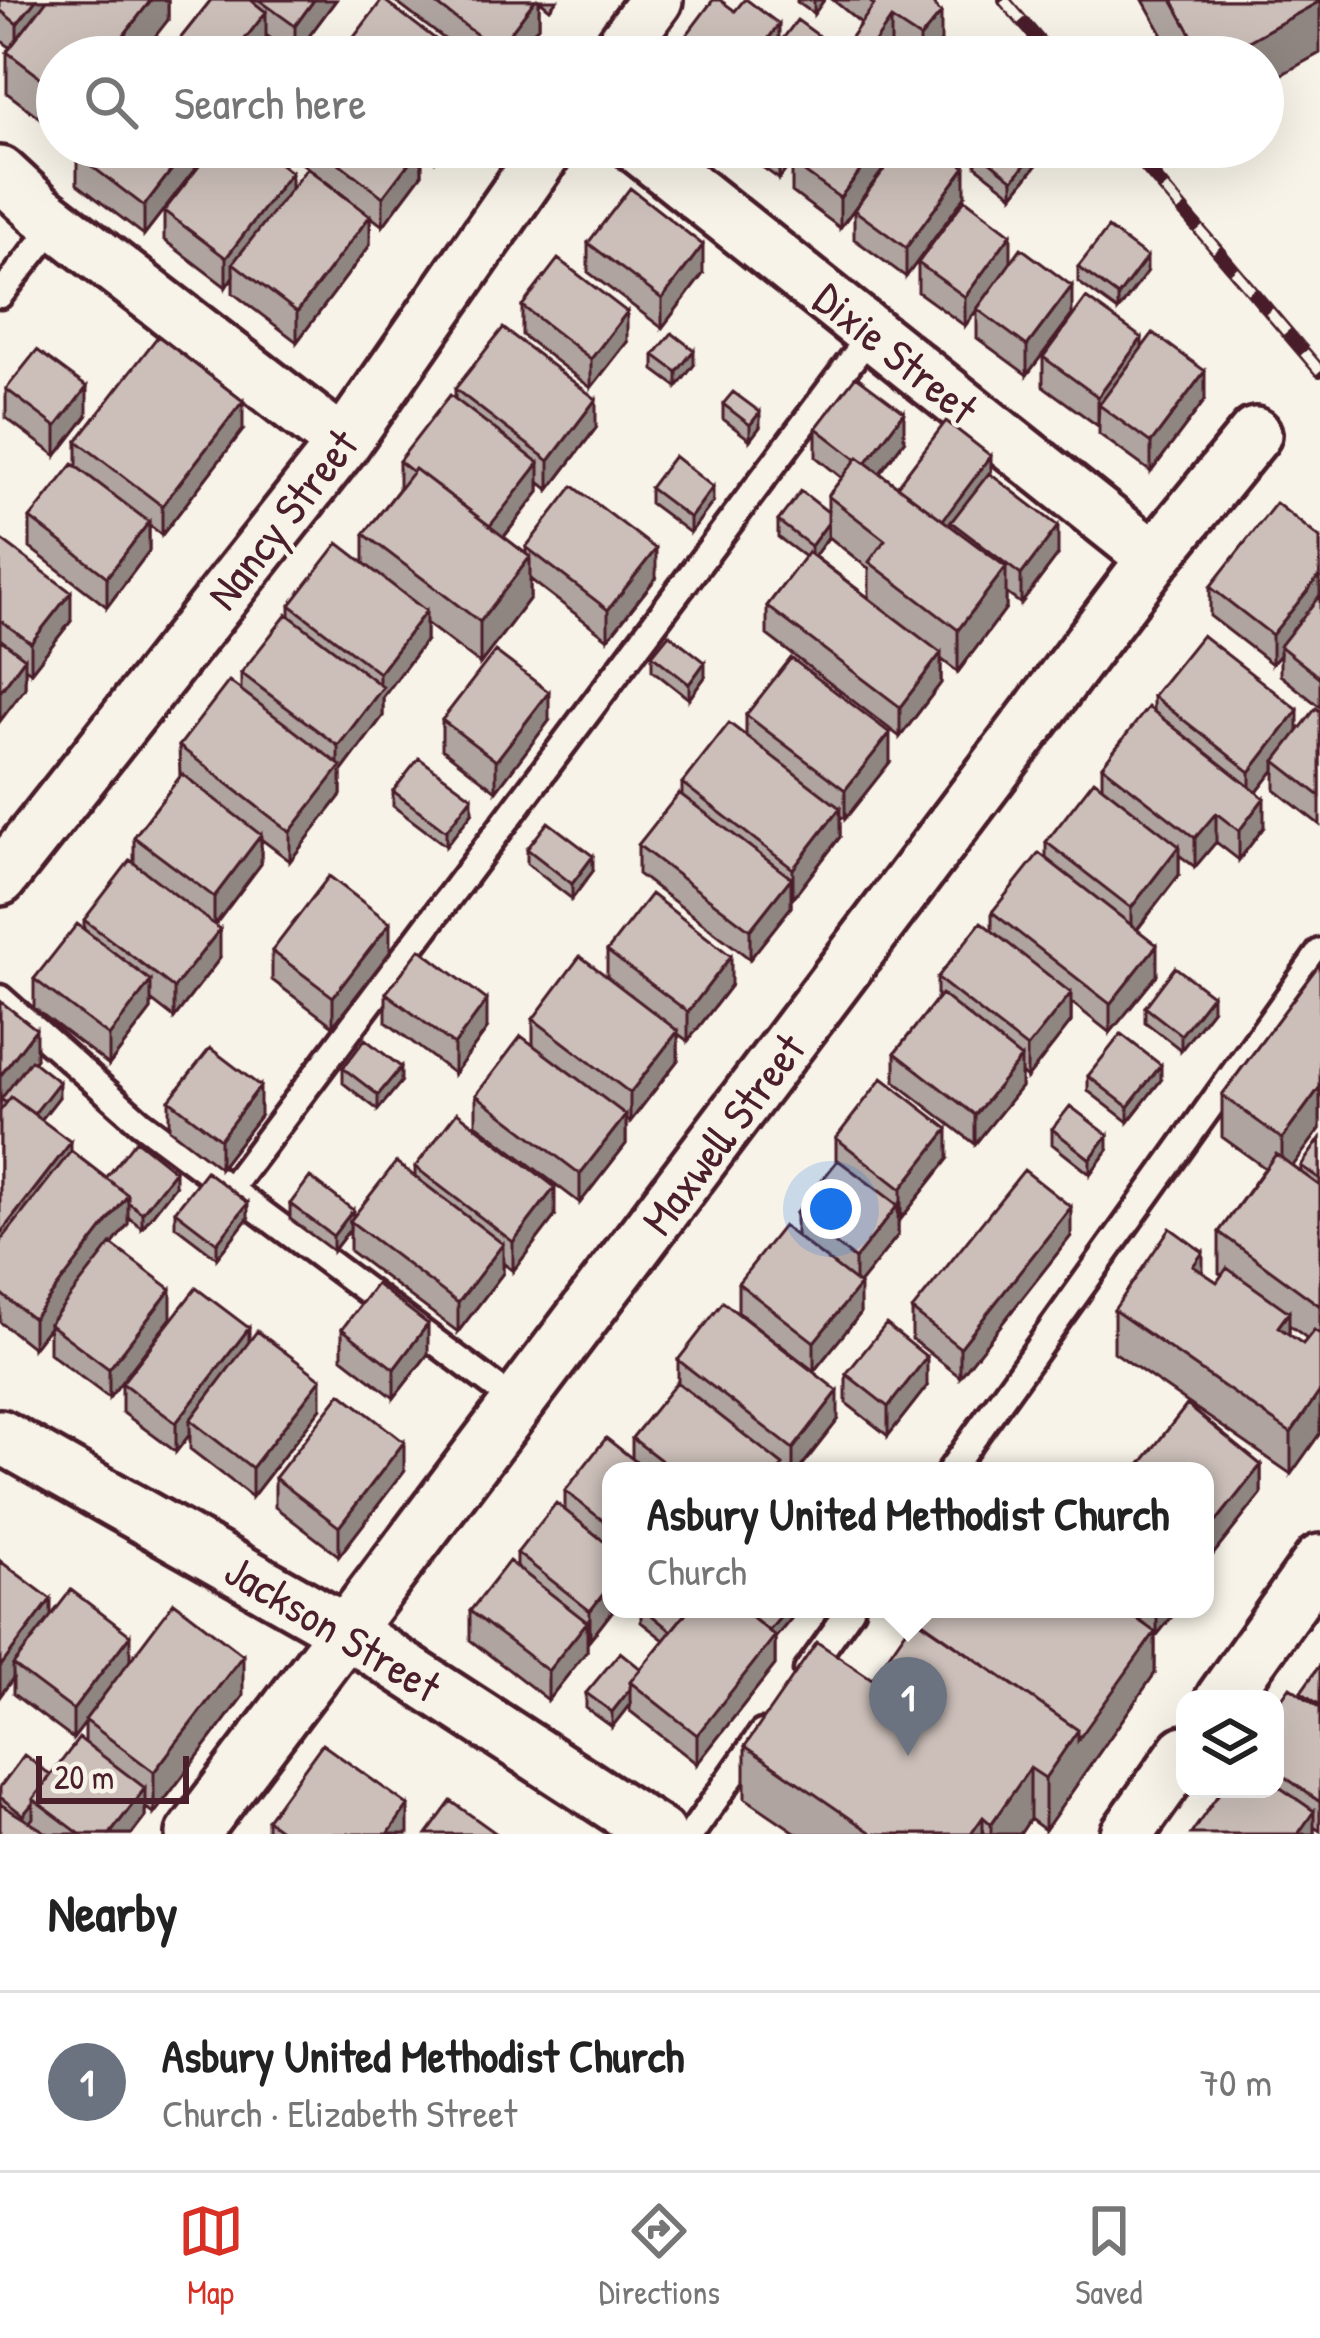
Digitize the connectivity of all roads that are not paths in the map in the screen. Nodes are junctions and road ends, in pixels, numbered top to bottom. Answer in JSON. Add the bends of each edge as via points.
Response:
{"nodes":[{"id":1,"x":656,"y":0,"type":"edge"},
{"id":2,"x":629,"y":36,"type":"edge"},
{"id":3,"x":534,"y":168,"type":"edge"},
{"id":4,"x":664,"y":168,"type":"edge"},
{"id":5,"x":0,"y":172,"type":"edge"},
{"id":6,"x":57,"y":224,"type":"junction"},
{"id":7,"x":0,"y":295,"type":"edge"},
{"id":8,"x":872,"y":333,"type":"junction"},
{"id":9,"x":1255,"y":434,"type":"dead end"},
{"id":10,"x":343,"y":444,"type":"junction"},
{"id":11,"x":1154,"y":559,"type":"junction"},
{"id":12,"x":0,"y":879,"type":"edge"},
{"id":13,"x":1320,"y":952,"type":"edge"},
{"id":14,"x":0,"y":998,"type":"edge"},
{"id":15,"x":230,"y":1189,"type":"junction"},
{"id":16,"x":520,"y":1405,"type":"junction"},
{"id":17,"x":0,"y":1436,"type":"edge"},
{"id":18,"x":956,"y":1462,"type":"edge"},
{"id":19,"x":1320,"y":1561,"type":"edge"},
{"id":20,"x":845,"y":1618,"type":"edge"},
{"id":21,"x":349,"y":1633,"type":"junction"},
{"id":22,"x":1228,"y":1690,"type":"edge"},
{"id":23,"x":1176,"y":1765,"type":"edge"},
{"id":24,"x":193,"y":1834,"type":"edge"},
{"id":25,"x":659,"y":1834,"type":"edge"},
{"id":26,"x":691,"y":1834,"type":"edge"},
{"id":27,"x":1127,"y":1834,"type":"edge"}],
"edges":[{"from":1,"to":2,"type":"street"},
{"from":3,"to":10,"type":"street","name":"Nancy Street"},
{"from":4,"to":8,"type":"street","name":"Dixie Street"},
{"from":5,"to":6,"type":"street"},
{"from":6,"to":7,"type":"lane"},
{"from":6,"to":10,"type":"street"},
{"from":8,"to":11,"type":"street","name":"Dixie Street"},
{"from":8,"to":15,"type":"lane"},
{"from":9,"to":11,"type":"street","name":"Maxwell Street"},
{"from":10,"to":12,"type":"street","name":"Nancy Street"},
{"from":11,"to":16,"type":"street","name":"Maxwell Street"},
{"from":13,"to":18,"type":"lane"},
{"from":14,"to":15,"type":"lane"},
{"from":15,"to":16,"type":"lane"},
{"from":16,"to":21,"type":"street","name":"Maxwell Street"},
{"from":17,"to":21,"type":"street","name":"Jackson Street"},
{"from":19,"to":22,"type":"street"},
{"from":20,"to":26,"type":"lane"},
{"from":21,"to":24,"type":"street","name":"Maxwell Street"},
{"from":21,"to":25,"type":"street","name":"Jackson Street"},
{"from":23,"to":27,"type":"street"}]}
